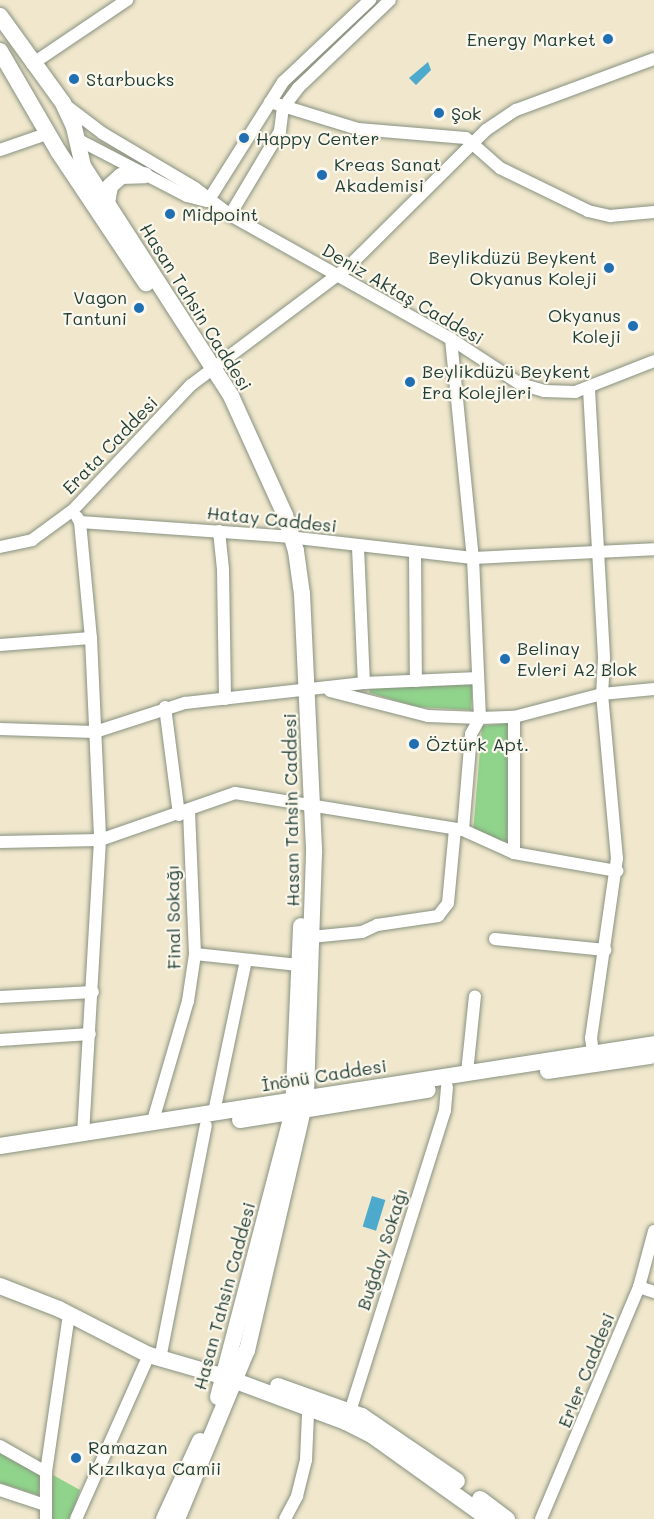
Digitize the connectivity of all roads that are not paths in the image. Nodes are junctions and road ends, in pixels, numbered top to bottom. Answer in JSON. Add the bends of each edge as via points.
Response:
{"nodes":[{"id":1,"x":127,"y":0,"type":"edge"},
{"id":2,"x":370,"y":0,"type":"edge"},
{"id":3,"x":390,"y":0,"type":"edge"},
{"id":4,"x":0,"y":16,"type":"edge"},
{"id":5,"x":0,"y":51,"type":"edge"},
{"id":6,"x":654,"y":58,"type":"edge"},
{"id":7,"x":32,"y":63,"type":"junction"},
{"id":8,"x":270,"y":102,"type":"junction"},
{"id":9,"x":63,"y":103,"type":"junction"},
{"id":10,"x":283,"y":108,"type":"junction"},
{"id":11,"x":50,"y":133,"type":"junction"},
{"id":12,"x":75,"y":138,"type":"junction"},
{"id":13,"x":472,"y":144,"type":"junction"},
{"id":14,"x":0,"y":150,"type":"edge"},
{"id":15,"x":145,"y":175,"type":"junction"},
{"id":16,"x":208,"y":201,"type":"junction"},
{"id":17,"x":107,"y":204,"type":"junction"},
{"id":18,"x":654,"y":212,"type":"edge"},
{"id":19,"x":230,"y":215,"type":"junction"},
{"id":20,"x":335,"y":275,"type":"junction"},
{"id":21,"x":451,"y":339,"type":"junction"},
{"id":22,"x":654,"y":361,"type":"edge"},
{"id":23,"x":211,"y":370,"type":"junction"},
{"id":24,"x":589,"y":389,"type":"junction"},
{"id":25,"x":73,"y":510,"type":"junction"},
{"id":26,"x":80,"y":522,"type":"junction"},
{"id":27,"x":219,"y":531,"type":"junction"},
{"id":28,"x":286,"y":536,"type":"junction"},
{"id":29,"x":0,"y":547,"type":"edge"},
{"id":30,"x":358,"y":547,"type":"junction"},
{"id":31,"x":654,"y":549,"type":"edge"},
{"id":32,"x":416,"y":553,"type":"junction"},
{"id":33,"x":596,"y":554,"type":"junction"},
{"id":34,"x":473,"y":558,"type":"junction"},
{"id":35,"x":92,"y":638,"type":"junction"},
{"id":36,"x":0,"y":645,"type":"edge"},
{"id":37,"x":478,"y":678,"type":"junction"},
{"id":38,"x":416,"y":681,"type":"junction"},
{"id":39,"x":364,"y":684,"type":"junction"},
{"id":40,"x":654,"y":689,"type":"edge"},
{"id":41,"x":308,"y":690,"type":"junction"},
{"id":42,"x":602,"y":694,"type":"junction"},
{"id":43,"x":225,"y":699,"type":"junction"},
{"id":44,"x":165,"y":707,"type":"junction"},
{"id":45,"x":514,"y":717,"type":"junction"},
{"id":46,"x":480,"y":718,"type":"junction"},
{"id":47,"x":0,"y":729,"type":"edge"},
{"id":48,"x":95,"y":732,"type":"junction"},
{"id":49,"x":307,"y":803,"type":"junction"},
{"id":50,"x":184,"y":813,"type":"junction"},
{"id":51,"x":459,"y":830,"type":"junction"},
{"id":52,"x":100,"y":840,"type":"junction"},
{"id":53,"x":0,"y":842,"type":"edge"},
{"id":54,"x":514,"y":853,"type":"junction"},
{"id":55,"x":617,"y":871,"type":"junction"},
{"id":56,"x":311,"y":937,"type":"junction"},
{"id":57,"x":495,"y":939,"type":"dead end"},
{"id":58,"x":605,"y":950,"type":"junction"},
{"id":59,"x":195,"y":954,"type":"junction"},
{"id":60,"x":246,"y":960,"type":"junction"},
{"id":61,"x":298,"y":964,"type":"junction"},
{"id":62,"x":93,"y":992,"type":"junction"},
{"id":63,"x":475,"y":996,"type":"dead end"},
{"id":64,"x":0,"y":997,"type":"edge"},
{"id":65,"x":90,"y":1034,"type":"junction"},
{"id":66,"x":0,"y":1040,"type":"edge"},
{"id":67,"x":654,"y":1044,"type":"edge"},
{"id":68,"x":654,"y":1055,"type":"edge"},
{"id":69,"x":593,"y":1058,"type":"junction"},
{"id":70,"x":467,"y":1073,"type":"junction"},
{"id":71,"x":447,"y":1087,"type":"junction"},
{"id":72,"x":299,"y":1104,"type":"junction"},
{"id":73,"x":210,"y":1119,"type":"junction"},
{"id":74,"x":152,"y":1124,"type":"junction"},
{"id":75,"x":83,"y":1133,"type":"junction"},
{"id":76,"x":0,"y":1146,"type":"edge"},
{"id":77,"x":0,"y":1154,"type":"edge"},
{"id":78,"x":654,"y":1231,"type":"edge"},
{"id":79,"x":0,"y":1286,"type":"edge"},
{"id":80,"x":639,"y":1287,"type":"junction"},
{"id":81,"x":654,"y":1292,"type":"edge"},
{"id":82,"x":69,"y":1315,"type":"junction"},
{"id":83,"x":155,"y":1357,"type":"junction"},
{"id":84,"x":233,"y":1378,"type":"junction"},
{"id":85,"x":308,"y":1415,"type":"dead end"},
{"id":86,"x":348,"y":1416,"type":"junction"},
{"id":87,"x":0,"y":1446,"type":"edge"},
{"id":88,"x":46,"y":1472,"type":"junction"},
{"id":89,"x":0,"y":1490,"type":"edge"},
{"id":90,"x":45,"y":1505,"type":"junction"},
{"id":91,"x":183,"y":1517,"type":"edge"},
{"id":92,"x":286,"y":1518,"type":"edge"},
{"id":93,"x":46,"y":1519,"type":"edge"},
{"id":94,"x":76,"y":1519,"type":"edge"},
{"id":95,"x":164,"y":1519,"type":"edge"},
{"id":96,"x":489,"y":1519,"type":"edge"},
{"id":97,"x":507,"y":1519,"type":"edge"},
{"id":98,"x":542,"y":1519,"type":"edge"}],
"edges":[{"from":1,"to":7,"type":"street"},
{"from":2,"to":8,"type":"street","via":[[283,82]]},
{"from":3,"to":10,"type":"street","via":[[298,88]]},
{"from":4,"to":7,"type":"main road","name":"Hasan Tahsin Caddesi"},
{"from":5,"to":11,"type":"main road"},
{"from":6,"to":13,"type":"street","name":"Erata Caddesi","via":[[516,110]]},
{"from":7,"to":9,"type":"main road","name":"Hasan Tahsin Caddesi"},
{"from":8,"to":10,"type":"street"},
{"from":8,"to":16,"type":"street"},
{"from":9,"to":12,"type":"main road","name":"Hasan Tahsin Caddesi"},
{"from":9,"to":16,"type":"street","via":[[102,134],[195,188]]},
{"from":10,"to":13,"type":"street","via":[[358,129],[457,136]]},
{"from":10,"to":19,"type":"street","via":[[280,131]]},
{"from":11,"to":12,"type":"main road"},
{"from":11,"to":14,"type":"street"},
{"from":11,"to":23,"type":"main road","via":[[64,161]]},
{"from":12,"to":15,"type":"street"},
{"from":12,"to":17,"type":"main road","name":"Hasan Tahsin Caddesi","via":[[83,166]]},
{"from":13,"to":18,"type":"street","via":[[500,168],[588,211],[610,216]]},
{"from":13,"to":20,"type":"street","name":"Erata Caddesi"},
{"from":15,"to":16,"type":"street","via":[[187,196]]},
{"from":15,"to":17,"type":"main road","via":[[122,176],[110,186]]},
{"from":16,"to":19,"type":"street","name":"Deniz Aktaş Caddesi"},
{"from":17,"to":23,"type":"main road","name":"Hasan Tahsin Caddesi"},
{"from":19,"to":20,"type":"street","name":"Deniz Aktaş Caddesi"},
{"from":20,"to":21,"type":"street","name":"Deniz Aktaş Caddesi"},
{"from":20,"to":23,"type":"street","name":"Erata Caddesi"},
{"from":21,"to":24,"type":"street","name":"Deniz Aktaş Caddesi","via":[[531,389],[565,393]]},
{"from":21,"to":34,"type":"street"},
{"from":22,"to":24,"type":"street","name":"Deniz Aktaş Caddesi"},
{"from":23,"to":25,"type":"street","name":"Erata Caddesi","via":[[191,385]]},
{"from":23,"to":28,"type":"main road","name":"Hasan Tahsin Caddesi"},
{"from":24,"to":33,"type":"street"},
{"from":25,"to":26,"type":"street"},
{"from":25,"to":29,"type":"street","name":"Erata Caddesi","via":[[32,540]]},
{"from":26,"to":27,"type":"street","name":"Hatay Caddesi"},
{"from":26,"to":35,"type":"street"},
{"from":27,"to":28,"type":"street","name":"Hatay Caddesi"},
{"from":27,"to":43,"type":"street"},
{"from":28,"to":30,"type":"street","name":"Hatay Caddesi"},
{"from":28,"to":41,"type":"main road","name":"Hasan Tahsin Caddesi","via":[[302,594]]},
{"from":30,"to":32,"type":"street","name":"Hatay Caddesi"},
{"from":30,"to":39,"type":"street"},
{"from":31,"to":33,"type":"street","name":"Hatay Caddesi"},
{"from":32,"to":34,"type":"street","name":"Hatay Caddesi"},
{"from":32,"to":38,"type":"street"},
{"from":33,"to":34,"type":"street","name":"Hatay Caddesi"},
{"from":33,"to":42,"type":"street","via":[[604,658]]},
{"from":34,"to":37,"type":"street"},
{"from":35,"to":36,"type":"street"},
{"from":35,"to":48,"type":"street"},
{"from":37,"to":38,"type":"street"},
{"from":37,"to":46,"type":"street"},
{"from":38,"to":39,"type":"street"},
{"from":39,"to":41,"type":"street"},
{"from":40,"to":42,"type":"street"},
{"from":41,"to":43,"type":"street"},
{"from":41,"to":46,"type":"street","via":[[428,716]]},
{"from":41,"to":49,"type":"main road","name":"Hasan Tahsin Caddesi"},
{"from":42,"to":45,"type":"street"},
{"from":42,"to":55,"type":"street"},
{"from":43,"to":44,"type":"street"},
{"from":44,"to":48,"type":"street"},
{"from":44,"to":50,"type":"street","name":"Final Sokağı"},
{"from":45,"to":46,"type":"street"},
{"from":45,"to":54,"type":"street"},
{"from":46,"to":51,"type":"street","via":[[471,734]]},
{"from":47,"to":48,"type":"street"},
{"from":48,"to":52,"type":"street"},
{"from":49,"to":50,"type":"street","via":[[235,793]]},
{"from":49,"to":51,"type":"street"},
{"from":49,"to":56,"type":"main road","name":"Hasan Tahsin Caddesi"},
{"from":49,"to":61,"type":"main road","name":"Hasan Tahsin Caddesi"},
{"from":50,"to":52,"type":"street"},
{"from":50,"to":59,"type":"street","name":"Final Sokağı"},
{"from":51,"to":54,"type":"street"},
{"from":51,"to":56,"type":"street","via":[[448,903],[438,916],[362,932]]},
{"from":52,"to":53,"type":"street"},
{"from":52,"to":62,"type":"street"},
{"from":54,"to":55,"type":"street"},
{"from":55,"to":58,"type":"street"},
{"from":56,"to":72,"type":"main road","name":"Hasan Tahsin Caddesi"},
{"from":57,"to":58,"type":"street"},
{"from":58,"to":69,"type":"street","via":[[591,1038]]},
{"from":59,"to":60,"type":"street"},
{"from":59,"to":74,"type":"street","name":"Final Sokağı","via":[[188,1001]]},
{"from":60,"to":61,"type":"street"},
{"from":60,"to":73,"type":"street"},
{"from":61,"to":72,"type":"main road","name":"Hasan Tahsin Caddesi"},
{"from":62,"to":64,"type":"street"},
{"from":62,"to":65,"type":"street"},
{"from":63,"to":70,"type":"street"},
{"from":65,"to":66,"type":"street"},
{"from":65,"to":75,"type":"street"},
{"from":67,"to":69,"type":"main road","name":"İnönü Caddesi"},
{"from":68,"to":69,"type":"main road"},
{"from":69,"to":70,"type":"main road","name":"İnönü Caddesi"},
{"from":69,"to":71,"type":"main road"},
{"from":70,"to":72,"type":"main road","name":"İnönü Caddesi"},
{"from":71,"to":72,"type":"main road"},
{"from":71,"to":86,"type":"street","name":"Buğday Sokağı","via":[[445,1110]]},
{"from":72,"to":73,"type":"main road","name":"İnönü Caddesi"},
{"from":72,"to":84,"type":"main road","name":"Hasan Tahsin Caddesi"},
{"from":73,"to":74,"type":"main road","name":"İnönü Caddesi"},
{"from":73,"to":77,"type":"main road","name":"İnönü Caddesi"},
{"from":73,"to":83,"type":"street"},
{"from":74,"to":75,"type":"main road","name":"İnönü Caddesi"},
{"from":75,"to":76,"type":"main road","name":"İnönü Caddesi"},
{"from":78,"to":80,"type":"street","name":"Erler Caddesi"},
{"from":79,"to":82,"type":"main road"},
{"from":80,"to":81,"type":"street"},
{"from":80,"to":98,"type":"street","name":"Erler Caddesi"},
{"from":82,"to":83,"type":"main road"},
{"from":82,"to":88,"type":"street"},
{"from":83,"to":84,"type":"main road"},
{"from":83,"to":94,"type":"street"},
{"from":84,"to":86,"type":"main road"},
{"from":84,"to":91,"type":"main road","name":"Hasan Tahsin Caddesi"},
{"from":84,"to":95,"type":"main road","name":"Hasan Tahsin Caddesi"},
{"from":85,"to":92,"type":"street","via":[[306,1460],[297,1496]]},
{"from":86,"to":96,"type":"main road"},
{"from":86,"to":97,"type":"main road","via":[[419,1452]]},
{"from":87,"to":88,"type":"street"},
{"from":88,"to":90,"type":"street"},
{"from":89,"to":90,"type":"street"},
{"from":90,"to":93,"type":"street"}]}
